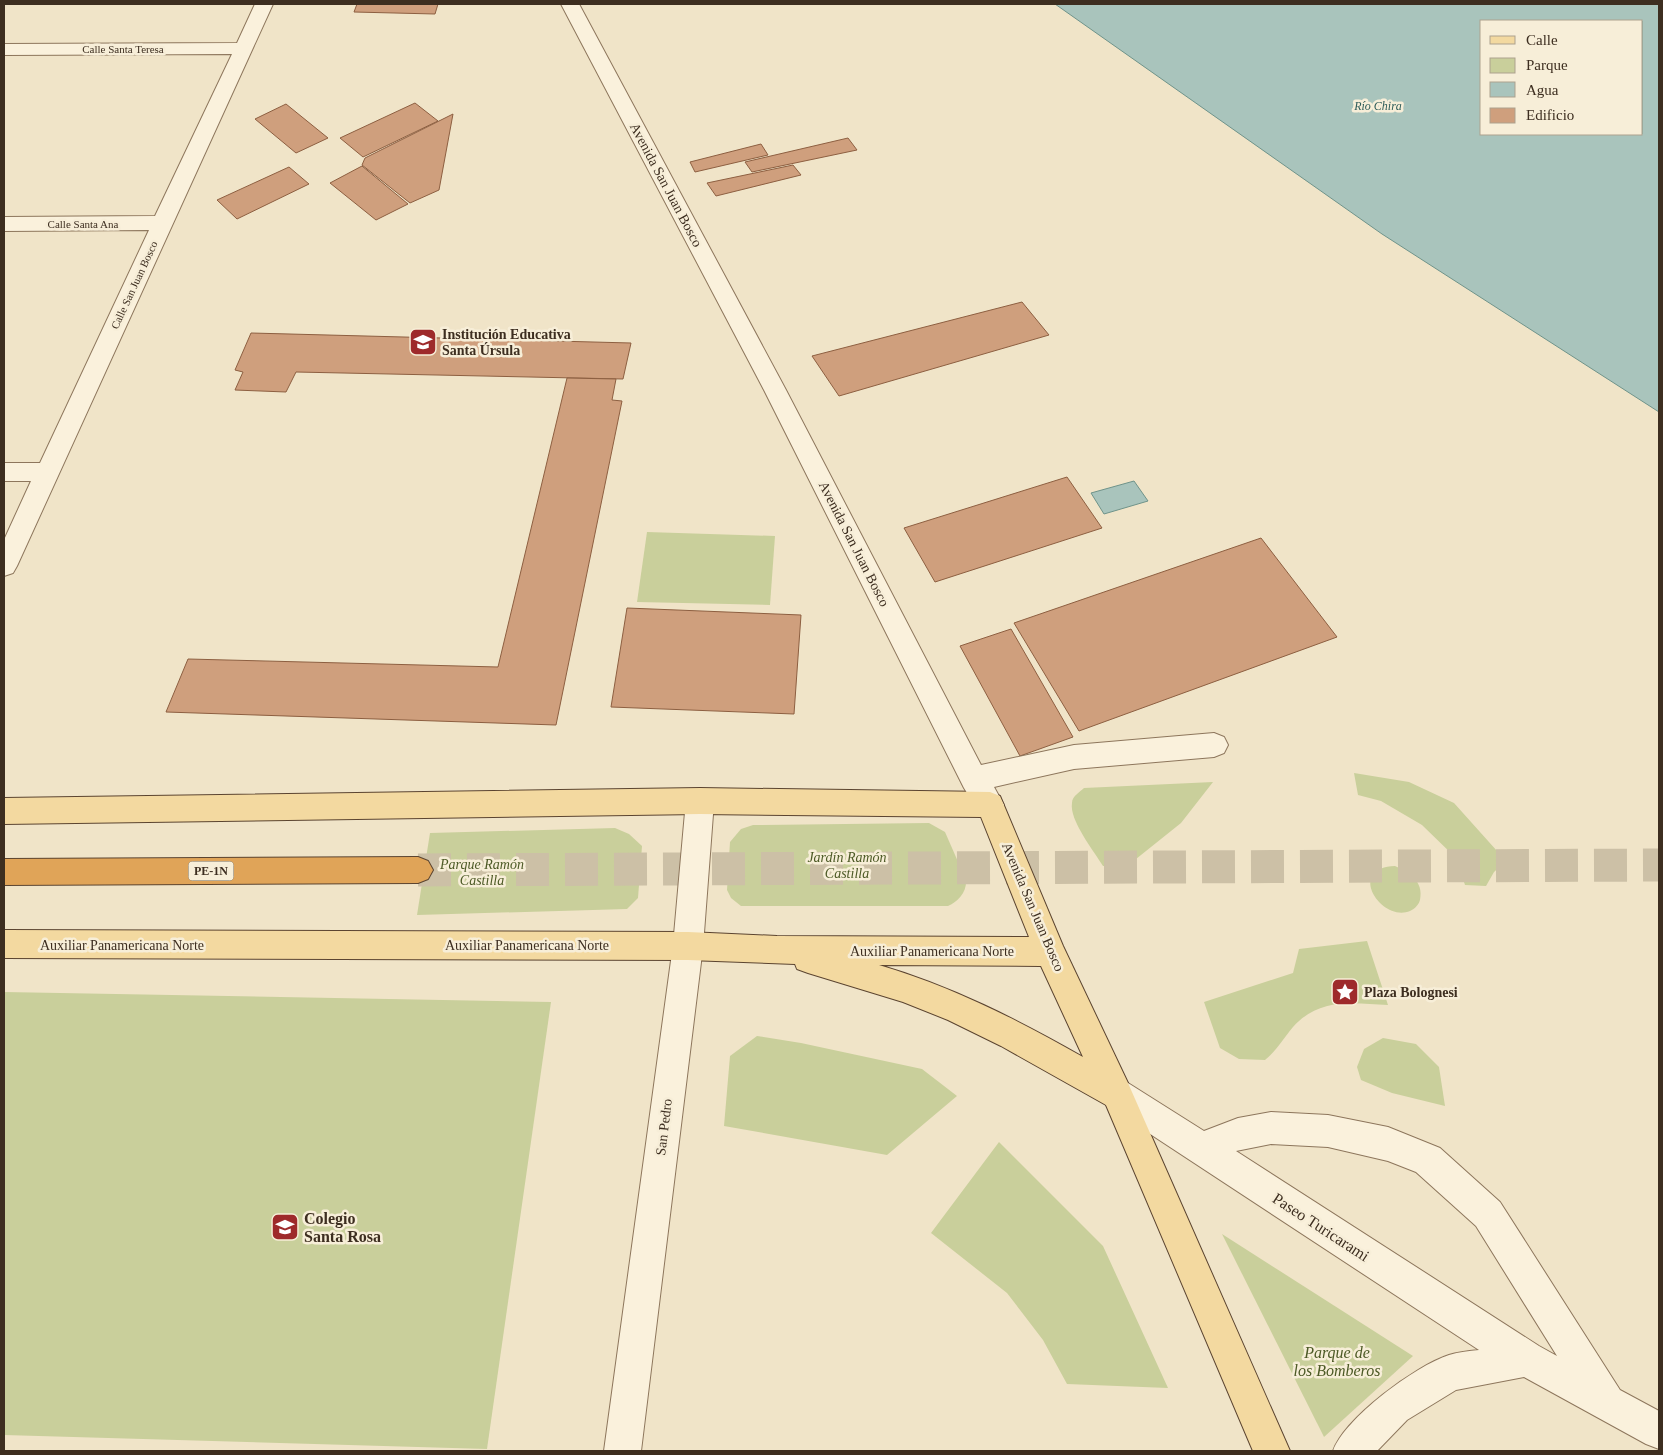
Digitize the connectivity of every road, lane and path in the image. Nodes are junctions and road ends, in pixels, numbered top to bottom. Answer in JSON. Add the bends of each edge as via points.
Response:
{"nodes":[{"id":1,"x":264,"y":4,"type":"edge"},
{"id":2,"x":570,"y":4,"type":"edge"},
{"id":3,"x":243,"y":48,"type":"junction"},
{"id":4,"x":4,"y":49,"type":"edge"},
{"id":5,"x":162,"y":223,"type":"junction"},
{"id":6,"x":4,"y":224,"type":"edge"},
{"id":7,"x":4,"y":472,"type":"edge"},
{"id":8,"x":48,"y":472,"type":"junction"},
{"id":9,"x":4,"y":566,"type":"edge"},
{"id":10,"x":1214,"y":745,"type":"dead end"},
{"id":11,"x":974,"y":779,"type":"junction"},
{"id":12,"x":700,"y":801,"type":"junction"},
{"id":13,"x":990,"y":804,"type":"junction"},
{"id":14,"x":4,"y":811,"type":"edge"},
{"id":15,"x":418,"y":870,"type":"tunnel mouth"},
{"id":16,"x":4,"y":872,"type":"edge"},
{"id":17,"x":4,"y":944,"type":"edge"},
{"id":18,"x":688,"y":946,"type":"junction"},
{"id":19,"x":777,"y":950,"type":"junction"},
{"id":20,"x":1050,"y":952,"type":"junction"},
{"id":21,"x":1117,"y":1094,"type":"junction"},
{"id":22,"x":1202,"y":1149,"type":"junction"},
{"id":23,"x":1526,"y":1359,"type":"junction"},
{"id":24,"x":1608,"y":1404,"type":"junction"},
{"id":25,"x":1659,"y":1431,"type":"edge"},
{"id":26,"x":622,"y":1451,"type":"edge"},
{"id":27,"x":1272,"y":1451,"type":"edge"},
{"id":28,"x":1351,"y":1451,"type":"edge"}],
"edges":[{"from":1,"to":3,"type":"street","name":"Calle San Juan Bosco"},
{"from":2,"to":11,"type":"street","name":"Avenida San Juan Bosco","via":[[775,390]]},
{"from":3,"to":4,"type":"street","name":"Calle Santa Teresa"},
{"from":3,"to":5,"type":"street","name":"Calle San Juan Bosco"},
{"from":5,"to":6,"type":"street","name":"Calle Santa Ana"},
{"from":5,"to":8,"type":"street","name":"Calle San Juan Bosco"},
{"from":7,"to":8,"type":"street"},
{"from":8,"to":9,"type":"street","name":"Calle San Juan Bosco"},
{"from":10,"to":11,"type":"street","via":[[1074,758]]},
{"from":11,"to":13,"type":"street","name":"Avenida San Juan Bosco"},
{"from":12,"to":13,"type":"main road"},
{"from":12,"to":14,"type":"main road"},
{"from":12,"to":18,"type":"street","name":"San Pedro"},
{"from":13,"to":20,"type":"main road","name":"Avenida San Juan Bosco"},
{"from":15,"to":16,"type":"highway","number":"PE-1N"},
{"from":17,"to":18,"type":"main road","name":"Auxiliar Panamericana Norte"},
{"from":18,"to":19,"type":"main road","name":"Auxiliar Panamericana Norte"},
{"from":18,"to":26,"type":"street","name":"San Pedro"},
{"from":19,"to":20,"type":"main road","name":"Auxiliar Panamericana Norte"},
{"from":19,"to":21,"type":"main road","via":[[904,988],[957,1009],[1020,1038]]},
{"from":20,"to":21,"type":"main road","name":"Avenida San Juan Bosco"},
{"from":21,"to":22,"type":"street","name":"Paseo Turicarami"},
{"from":21,"to":27,"type":"main road","name":"Avenida San Juan Bosco"},
{"from":22,"to":23,"type":"street","name":"Paseo Turicarami"},
{"from":22,"to":24,"type":"street","via":[[1238,1134],[1272,1128],[1328,1131],[1388,1144],[1428,1160],[1488,1214]]},
{"from":23,"to":24,"type":"street","name":"Paseo Turicarami"},
{"from":23,"to":28,"type":"street","via":[[1450,1373],[1394,1406]]},
{"from":24,"to":25,"type":"street","name":"Paseo Turicarami"}]}
